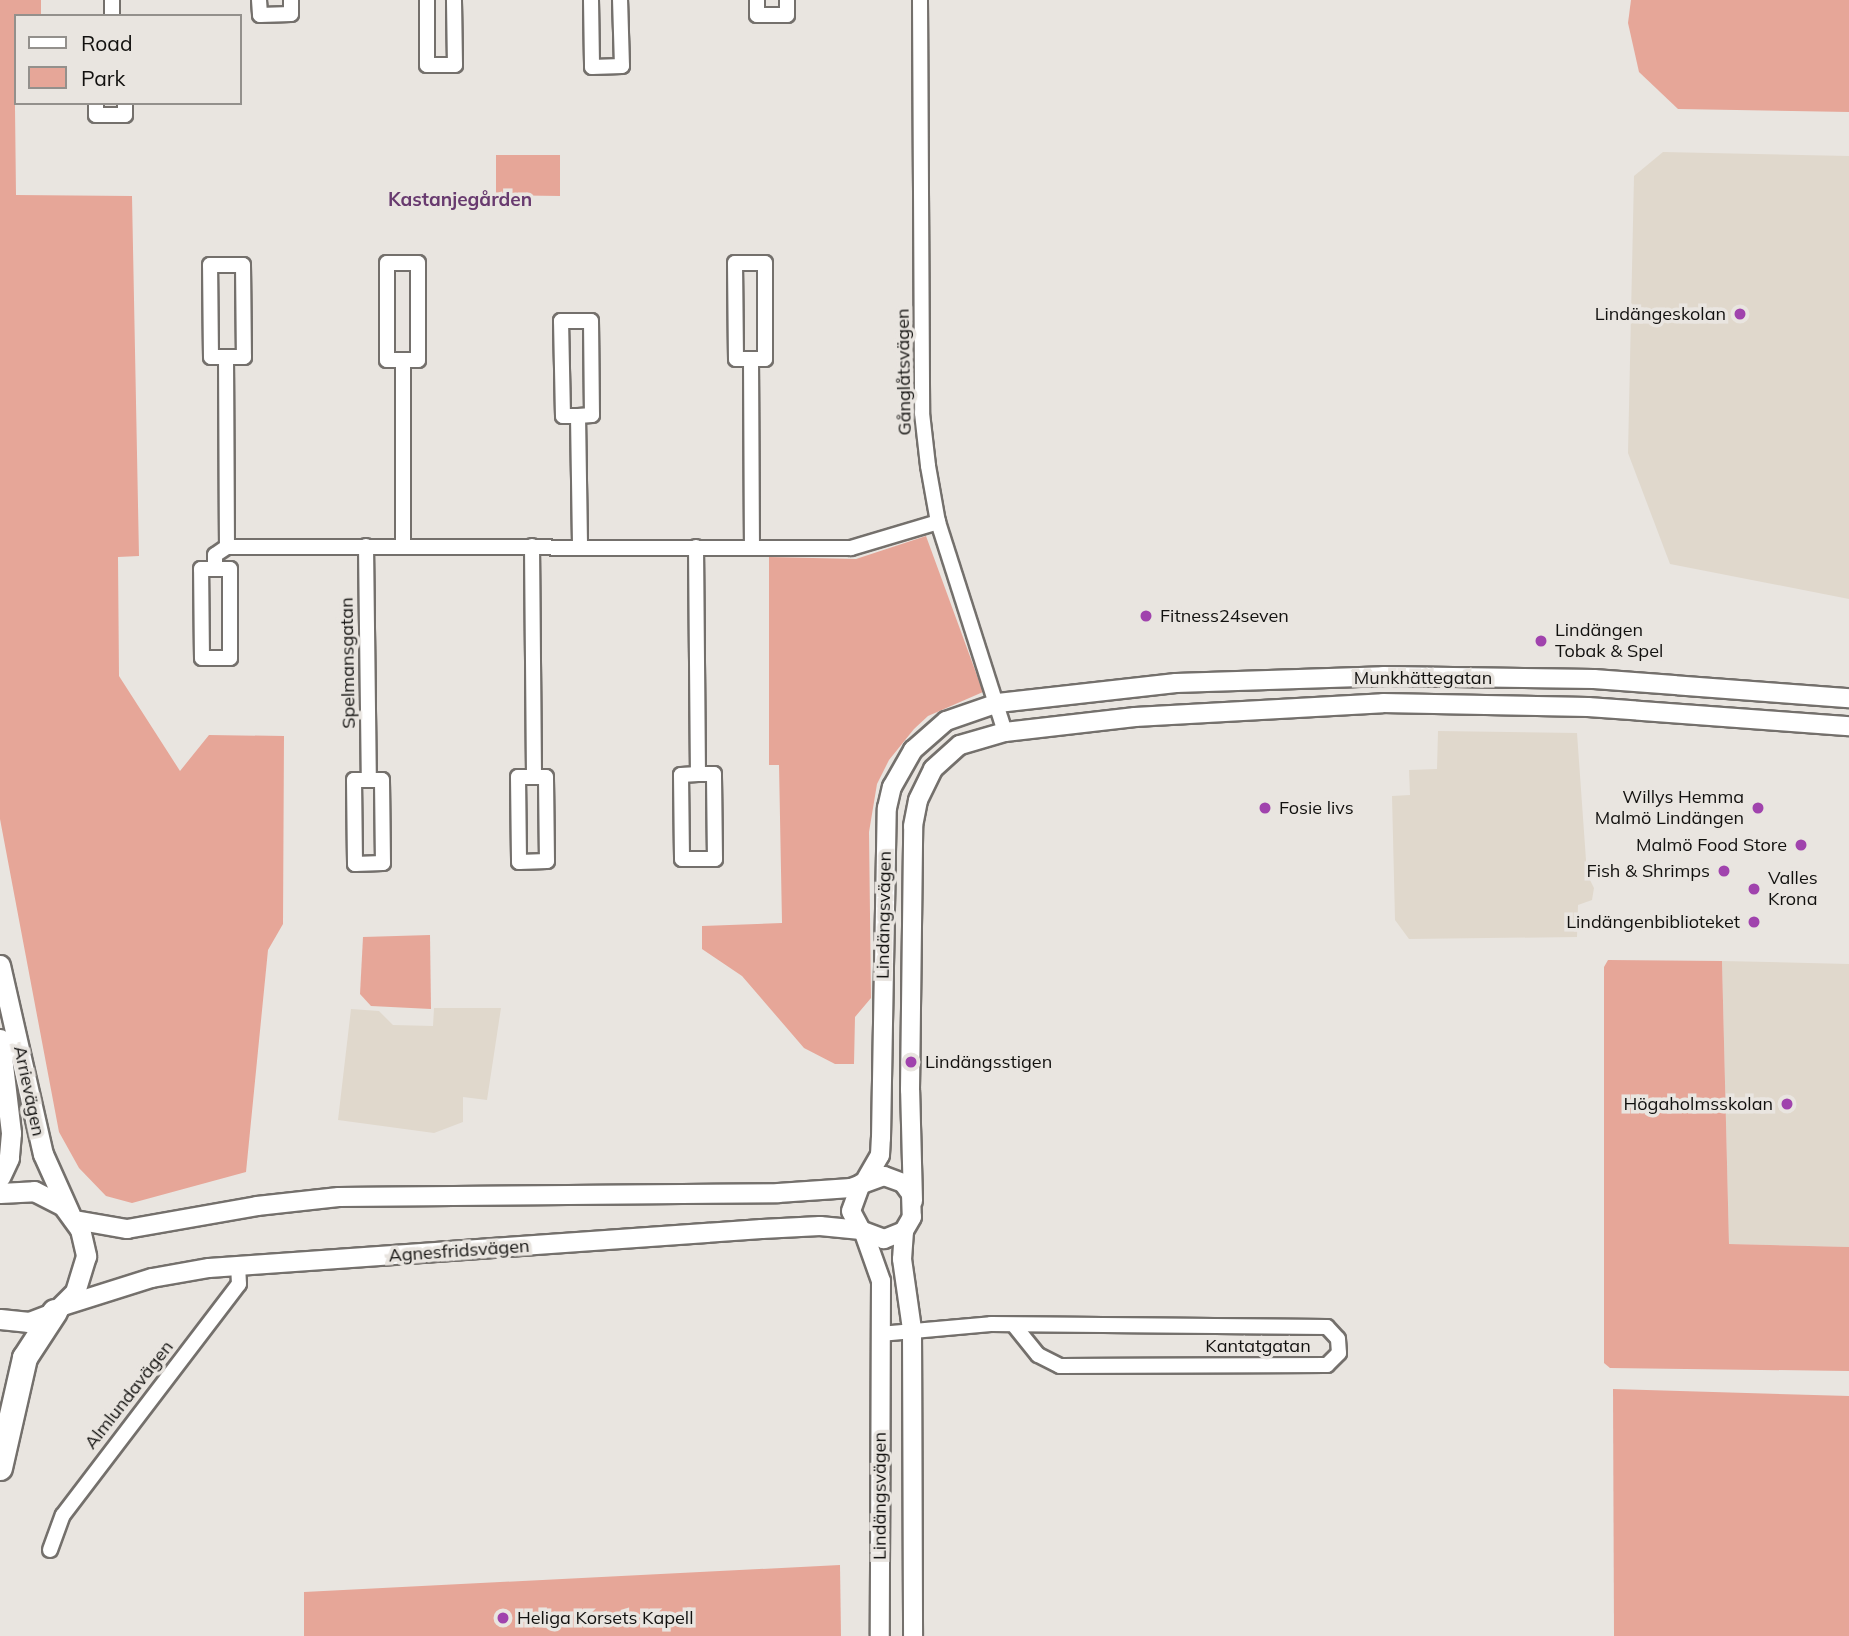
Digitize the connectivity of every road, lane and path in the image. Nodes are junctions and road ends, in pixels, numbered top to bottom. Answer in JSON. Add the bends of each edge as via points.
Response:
{"nodes":[{"id":1,"x":259,"y":0,"type":"edge"},
{"id":2,"x":291,"y":0,"type":"edge"},
{"id":3,"x":426,"y":0,"type":"edge"},
{"id":4,"x":454,"y":0,"type":"edge"},
{"id":5,"x":591,"y":0,"type":"edge"},
{"id":6,"x":620,"y":0,"type":"edge"},
{"id":7,"x":757,"y":0,"type":"edge"},
{"id":8,"x":787,"y":0,"type":"edge"},
{"id":9,"x":920,"y":0,"type":"edge"},
{"id":10,"x":96,"y":105,"type":"edge"},
{"id":11,"x":125,"y":105,"type":"edge"},
{"id":12,"x":226,"y":357,"type":"junction"},
{"id":13,"x":751,"y":359,"type":"junction"},
{"id":14,"x":403,"y":360,"type":"junction"},
{"id":15,"x":578,"y":415,"type":"junction"},
{"id":16,"x":938,"y":522,"type":"junction"},
{"id":17,"x":580,"y":545,"type":"junction"},
{"id":18,"x":366,"y":546,"type":"junction"},
{"id":19,"x":403,"y":546,"type":"junction"},
{"id":20,"x":532,"y":546,"type":"junction"},
{"id":21,"x":752,"y":546,"type":"junction"},
{"id":22,"x":227,"y":547,"type":"junction"},
{"id":23,"x":696,"y":547,"type":"junction"},
{"id":24,"x":215,"y":569,"type":"junction"},
{"id":25,"x":1849,"y":698,"type":"edge"},
{"id":26,"x":998,"y":703,"type":"junction"},
{"id":27,"x":1849,"y":726,"type":"edge"},
{"id":28,"x":1005,"y":732,"type":"junction"},
{"id":29,"x":698,"y":774,"type":"junction"},
{"id":30,"x":534,"y":777,"type":"junction"},
{"id":31,"x":369,"y":780,"type":"junction"},
{"id":32,"x":0,"y":965,"type":"edge"},
{"id":33,"x":0,"y":1039,"type":"edge"},
{"id":34,"x":0,"y":1177,"type":"edge"},
{"id":35,"x":863,"y":1183,"type":"junction"},
{"id":36,"x":0,"y":1193,"type":"edge"},
{"id":37,"x":913,"y":1201,"type":"junction"},
{"id":38,"x":73,"y":1217,"type":"junction"},
{"id":39,"x":904,"y":1231,"type":"junction"},
{"id":40,"x":862,"y":1232,"type":"junction"},
{"id":41,"x":238,"y":1266,"type":"junction"},
{"id":42,"x":59,"y":1309,"type":"junction"},
{"id":43,"x":0,"y":1320,"type":"edge"},
{"id":44,"x":1014,"y":1325,"type":"junction"},
{"id":45,"x":912,"y":1329,"type":"junction"},
{"id":46,"x":880,"y":1334,"type":"junction"},
{"id":47,"x":0,"y":1468,"type":"edge"},
{"id":48,"x":50,"y":1550,"type":"dead end"},
{"id":49,"x":880,"y":1636,"type":"edge"},
{"id":50,"x":913,"y":1636,"type":"edge"}],
"edges":[{"from":1,"to":2,"type":"street","via":[[260,15],[291,14]]},
{"from":3,"to":4,"type":"street","via":[[428,65],[455,65]]},
{"from":5,"to":6,"type":"street","via":[[592,67],[622,66]]},
{"from":7,"to":8,"type":"street","via":[[757,15],[787,15]]},
{"from":9,"to":16,"type":"street","name":"Gånglåtsvägen","via":[[922,414]]},
{"from":10,"to":11,"type":"street","via":[[96,116],[125,116]]},
{"from":12,"to":12,"type":"street","via":[[244,357],[243,265],[211,265],[211,357]]},
{"from":12,"to":22,"type":"street"},
{"from":13,"to":13,"type":"street","via":[[765,359],[765,263],[735,263],[736,359]]},
{"from":13,"to":21,"type":"street"},
{"from":14,"to":14,"type":"street","via":[[418,360],[418,263],[387,263],[387,360]]},
{"from":14,"to":19,"type":"street"},
{"from":15,"to":15,"type":"street","via":[[592,415],[591,321],[561,321],[563,415]]},
{"from":15,"to":17,"type":"street"},
{"from":16,"to":21,"type":"street","via":[[851,548]]},
{"from":16,"to":26,"type":"street","name":"Gånglåtsvägen"},
{"from":17,"to":20,"type":"street"},
{"from":17,"to":23,"type":"street"},
{"from":18,"to":19,"type":"street"},
{"from":18,"to":22,"type":"street"},
{"from":18,"to":31,"type":"street","name":"Spelmansgatan"},
{"from":19,"to":20,"type":"street"},
{"from":20,"to":30,"type":"street"},
{"from":21,"to":23,"type":"street"},
{"from":22,"to":24,"type":"street","via":[[215,555]]},
{"from":23,"to":29,"type":"street"},
{"from":24,"to":24,"type":"street","via":[[230,569],[230,658],[202,658],[201,569]]},
{"from":25,"to":26,"type":"street","name":"Munkhättegatan","via":[[1594,679],[1383,676],[1176,683]]},
{"from":26,"to":28,"type":"street","name":"Gånglåtsvägen"},
{"from":26,"to":35,"type":"street","name":"Lindängsvägen","via":[[966,712],[929,734],[913,750],[892,788],[886,828],[880,1155]]},
{"from":27,"to":28,"type":"street","name":"Munkhättegatan","via":[[1599,707],[1383,704],[1199,711]]},
{"from":28,"to":37,"type":"street","name":"Lindängsvägen","via":[[970,741],[947,754],[933,769],[918,800],[913,826],[910,1044]]},
{"from":29,"to":29,"type":"street","via":[[681,775],[682,859],[715,859],[714,774]]},
{"from":30,"to":30,"type":"street","via":[[518,777],[519,862],[547,861],[546,777]]},
{"from":31,"to":31,"type":"street","via":[[355,780],[355,864],[383,863],[382,780]]},
{"from":32,"to":38,"type":"main road","name":"Arrievägen","via":[[43,1154]]},
{"from":33,"to":34,"type":"main road","name":"Arrievägen","via":[[11,1133],[9,1158]]},
{"from":35,"to":37,"type":"street","via":[[891,1177],[903,1183]]},
{"from":35,"to":38,"type":"street","via":[[836,1190],[712,1194],[339,1197],[127,1229]]},
{"from":35,"to":40,"type":"street","name":"Lindängsvägen","via":[[851,1203]]},
{"from":36,"to":38,"type":"main road","via":[[34,1191]]},
{"from":37,"to":39,"type":"street","name":"Lindängsvägen","via":[[912,1217]]},
{"from":38,"to":42,"type":"main road","name":"Arrievägen","via":[[85,1247],[85,1266],[75,1292]]},
{"from":39,"to":40,"type":"street","via":[[884,1239]]},
{"from":39,"to":45,"type":"street","name":"Lindängsvägen","via":[[902,1259]]},
{"from":40,"to":41,"type":"street","name":"Agnesfridsvägen","via":[[797,1227]]},
{"from":40,"to":46,"type":"street","name":"Lindängsvägen","via":[[880,1270]]},
{"from":41,"to":42,"type":"street","name":"Agnesfridsvägen","via":[[152,1278]]},
{"from":41,"to":48,"type":"street","name":"Almlundavägen","via":[[239,1284],[62,1515]]},
{"from":42,"to":43,"type":"main road","via":[[29,1322]]},
{"from":42,"to":47,"type":"highway","via":[[25,1358]]},
{"from":44,"to":44,"type":"street","name":"Kantatgatan","via":[[1327,1327],[1338,1339],[1339,1353],[1326,1365],[1060,1366],[1038,1355]]},
{"from":44,"to":45,"type":"street","name":"Kantatgatan"},
{"from":45,"to":46,"type":"street","name":"Kantatgatan"},
{"from":45,"to":50,"type":"street","name":"Lindängsvägen"},
{"from":46,"to":49,"type":"street","name":"Lindängsvägen"}]}
